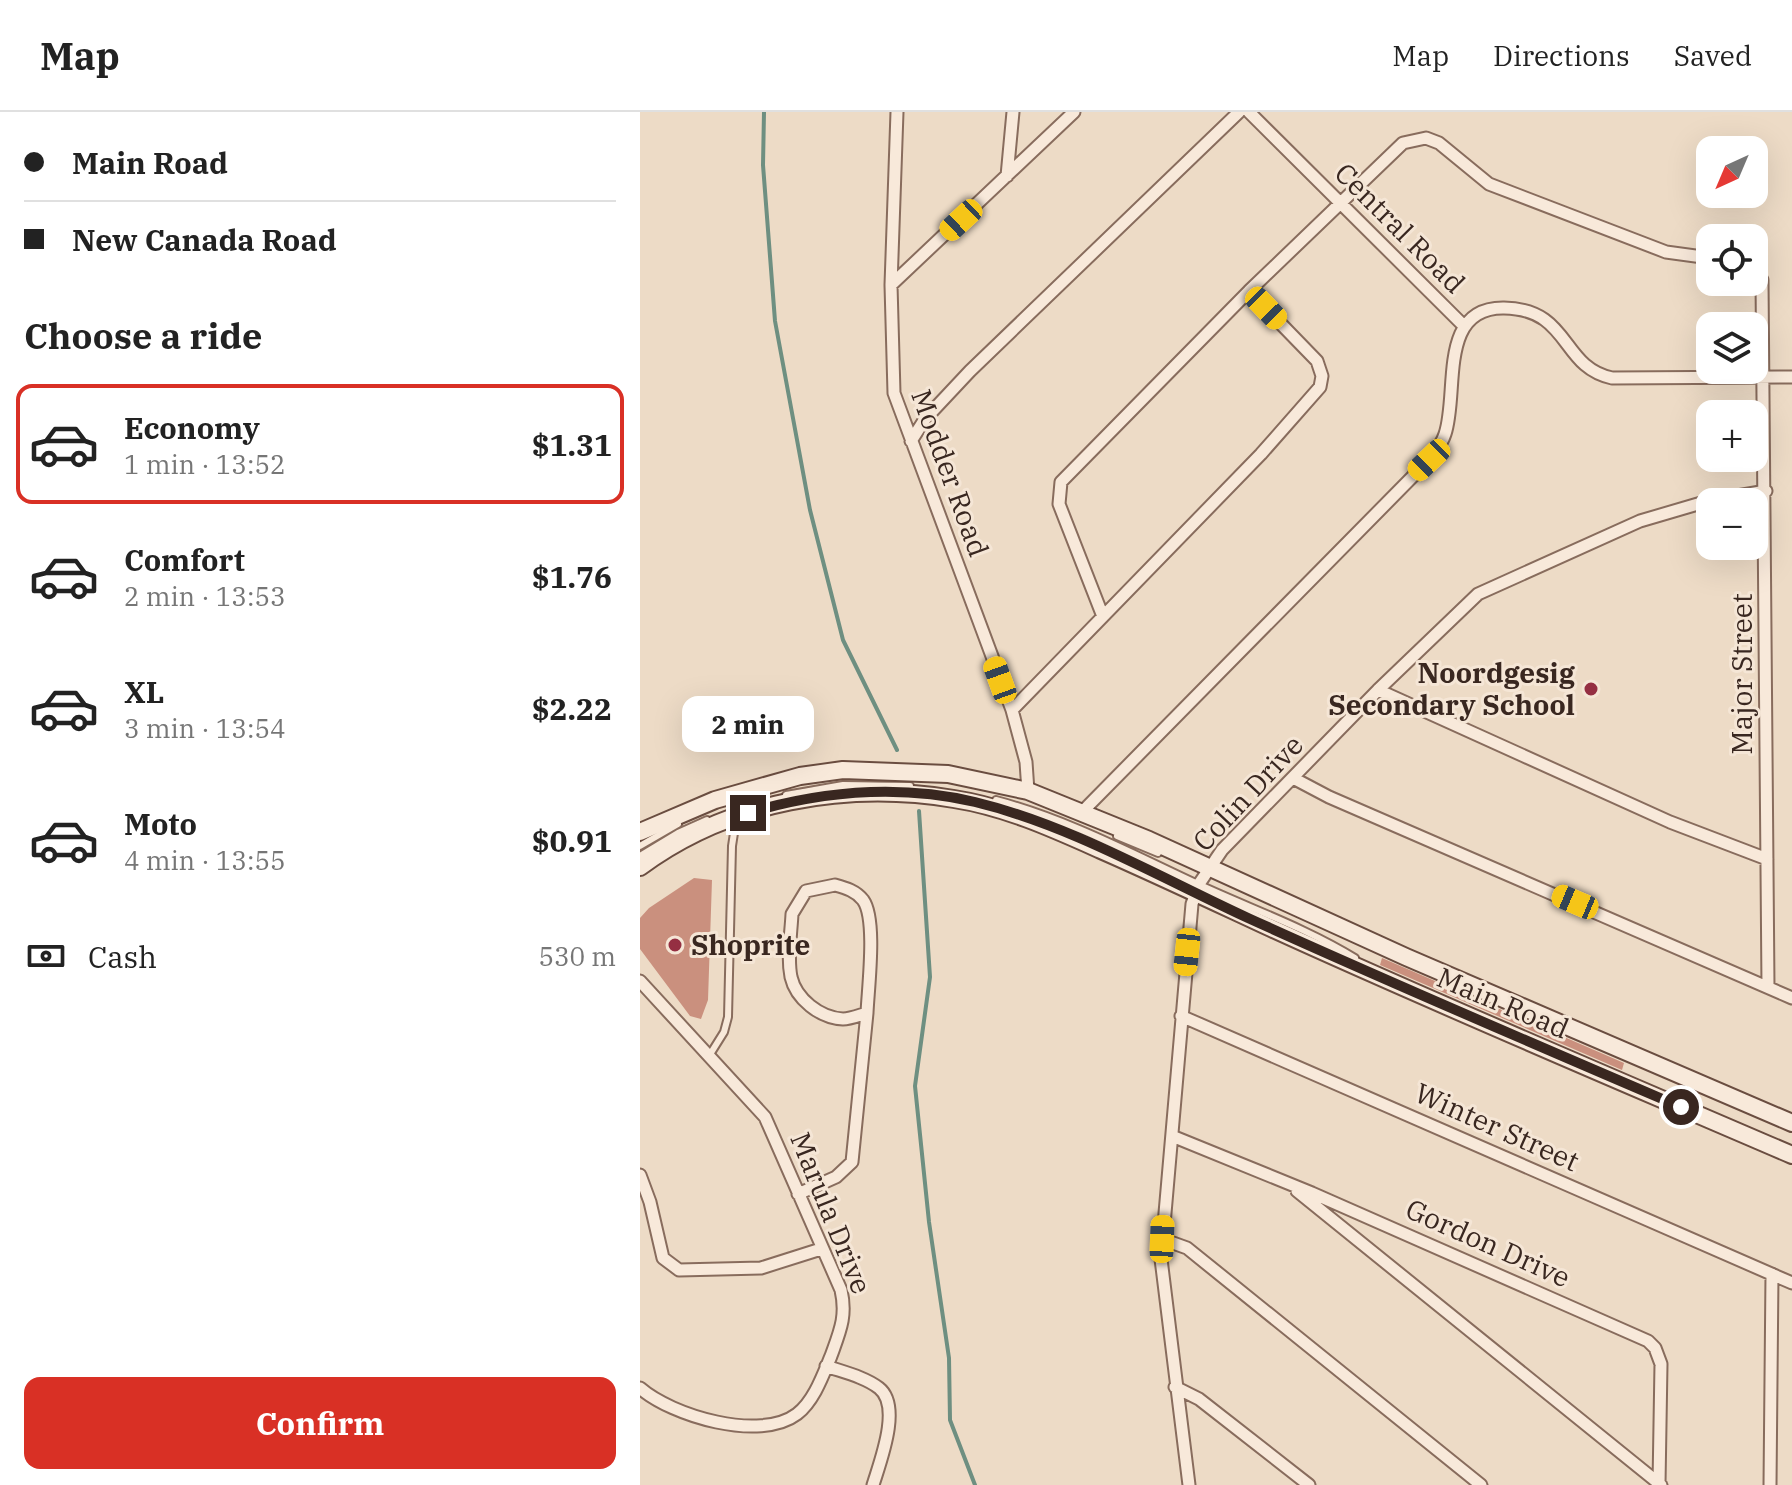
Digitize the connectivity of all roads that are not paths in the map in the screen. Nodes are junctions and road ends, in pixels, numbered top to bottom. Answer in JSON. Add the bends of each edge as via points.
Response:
{"nodes":[{"id":1,"x":897,"y":112,"type":"edge"},
{"id":2,"x":1013,"y":112,"type":"edge"},
{"id":3,"x":1074,"y":112,"type":"edge"},
{"id":4,"x":1239,"y":112,"type":"edge"},
{"id":5,"x":1249,"y":112,"type":"edge"},
{"id":6,"x":1007,"y":176,"type":"junction"},
{"id":7,"x":1341,"y":201,"type":"junction"},
{"id":8,"x":1696,"y":256,"type":"edge"},
{"id":9,"x":891,"y":285,"type":"junction"},
{"id":10,"x":1249,"y":291,"type":"junction"},
{"id":11,"x":1464,"y":326,"type":"junction"},
{"id":12,"x":1792,"y":377,"type":"edge"},
{"id":13,"x":1696,"y":378,"type":"edge"},
{"id":14,"x":1768,"y":378,"type":"edge"},
{"id":15,"x":1763,"y":384,"type":"edge"},
{"id":16,"x":911,"y":441,"type":"junction"},
{"id":17,"x":1766,"y":488,"type":"edge"},
{"id":18,"x":1696,"y":505,"type":"edge"},
{"id":19,"x":1766,"y":560,"type":"edge"},
{"id":20,"x":1102,"y":614,"type":"junction"},
{"id":21,"x":1378,"y":690,"type":"junction"},
{"id":22,"x":1012,"y":710,"type":"junction"},
{"id":23,"x":1293,"y":778,"type":"junction"},
{"id":24,"x":1028,"y":791,"type":"junction"},
{"id":25,"x":1083,"y":811,"type":"junction"},
{"id":26,"x":736,"y":817,"type":"junction"},
{"id":27,"x":640,"y":832,"type":"edge"},
{"id":28,"x":640,"y":846,"type":"edge"},
{"id":29,"x":640,"y":856,"type":"edge"},
{"id":30,"x":1767,"y":859,"type":"junction"},
{"id":31,"x":640,"y":867,"type":"edge"},
{"id":32,"x":1209,"y":870,"type":"junction"},
{"id":33,"x":1197,"y":889,"type":"junction"},
{"id":34,"x":640,"y":981,"type":"edge"},
{"id":35,"x":1768,"y":987,"type":"junction"},
{"id":36,"x":644,"y":996,"type":"edge"},
{"id":37,"x":1792,"y":998,"type":"edge"},
{"id":38,"x":867,"y":1013,"type":"junction"},
{"id":39,"x":1181,"y":1016,"type":"junction"},
{"id":40,"x":708,"y":1056,"type":"junction"},
{"id":41,"x":1792,"y":1123,"type":"edge"},
{"id":42,"x":1792,"y":1130,"type":"edge"},
{"id":43,"x":1172,"y":1136,"type":"junction"},
{"id":44,"x":1792,"y":1149,"type":"edge"},
{"id":45,"x":1792,"y":1155,"type":"edge"},
{"id":46,"x":640,"y":1175,"type":"edge"},
{"id":47,"x":1289,"y":1184,"type":"junction"},
{"id":48,"x":798,"y":1194,"type":"junction"},
{"id":49,"x":1162,"y":1239,"type":"junction"},
{"id":50,"x":821,"y":1249,"type":"junction"},
{"id":51,"x":1772,"y":1274,"type":"junction"},
{"id":52,"x":1792,"y":1283,"type":"edge"},
{"id":53,"x":826,"y":1366,"type":"junction"},
{"id":54,"x":1175,"y":1387,"type":"junction"},
{"id":55,"x":640,"y":1388,"type":"edge"},
{"id":56,"x":1660,"y":1484,"type":"edge"},
{"id":57,"x":873,"y":1485,"type":"edge"},
{"id":58,"x":1189,"y":1485,"type":"edge"},
{"id":59,"x":1309,"y":1485,"type":"edge"},
{"id":60,"x":1481,"y":1485,"type":"edge"},
{"id":61,"x":1770,"y":1485,"type":"edge"}],
"edges":[{"from":1,"to":9,"type":"street","name":"Modder Road"},
{"from":2,"to":6,"type":"street"},
{"from":3,"to":6,"type":"street"},
{"from":4,"to":16,"type":"street","via":[[970,371]]},
{"from":5,"to":7,"type":"street","name":"Central Road"},
{"from":6,"to":9,"type":"street"},
{"from":7,"to":8,"type":"street","via":[[1403,143],[1426,138],[1489,184],[1666,252]]},
{"from":7,"to":10,"type":"street"},
{"from":7,"to":11,"type":"street","name":"Central Road"},
{"from":9,"to":16,"type":"street","name":"Modder Road","via":[[892,375]]},
{"from":10,"to":20,"type":"street","via":[[1064,477],[1059,504]]},
{"from":10,"to":20,"type":"street","via":[[1317,361],[1320,387]]},
{"from":11,"to":13,"type":"street","name":"Central Road","via":[[1481,311],[1495,308],[1535,314],[1552,323],[1589,370],[1612,378]]},
{"from":11,"to":25,"type":"street","via":[[1455,355],[1446,432],[1429,460]]},
{"from":12,"to":14,"type":"street","name":"Central Road"},
{"from":15,"to":17,"type":"street","name":"Major Street"},
{"from":16,"to":22,"type":"street","name":"Modder Road"},
{"from":18,"to":21,"type":"street","name":"Colin Drive","via":[[1640,521],[1478,594]]},
{"from":19,"to":30,"type":"street","name":"Major Street"},
{"from":20,"to":22,"type":"street"},
{"from":21,"to":23,"type":"street","name":"Colin Drive"},
{"from":21,"to":30,"type":"street","via":[[1670,822]]},
{"from":22,"to":24,"type":"street","name":"Modder Road"},
{"from":23,"to":32,"type":"street","name":"Colin Drive"},
{"from":23,"to":35,"type":"street"},
{"from":24,"to":25,"type":"main road"},
{"from":24,"to":27,"type":"main road","via":[[914,770],[820,773],[697,806]]},
{"from":25,"to":32,"type":"main road"},
{"from":26,"to":31,"type":"main road","via":[[679,842]]},
{"from":26,"to":33,"type":"main road","via":[[812,797],[875,791],[973,802],[1036,822]]},
{"from":26,"to":40,"type":"lane","via":[[728,1017]]},
{"from":28,"to":32,"type":"lane","via":[[692,817],[792,785],[881,777],[955,783],[1028,799]]},
{"from":29,"to":33,"type":"lane","via":[[696,824],[785,795],[831,786],[893,785],[967,794],[1028,810],[1121,847]]},
{"from":30,"to":35,"type":"street","name":"Major Street"},
{"from":32,"to":33,"type":"street","name":"Colin Drive"},
{"from":32,"to":41,"type":"main road","name":"Main Road"},
{"from":32,"to":42,"type":"lane","name":"Main Road","via":[[1405,964]]},
{"from":33,"to":39,"type":"street","name":"Colin Drive"},
{"from":33,"to":44,"type":"lane","name":"Main Road","via":[[1318,937],[1378,971]]},
{"from":33,"to":45,"type":"main road","name":"Main Road","via":[[1375,976]]},
{"from":34,"to":36,"type":"street","name":"Marula Drive"},
{"from":35,"to":37,"type":"street"},
{"from":36,"to":40,"type":"street","name":"Marula Drive"},
{"from":38,"to":38,"type":"street","via":[[866,906],[849,889],[806,891],[792,914],[794,987],[807,1003],[829,1016],[844,1019]]},
{"from":38,"to":48,"type":"street","via":[[852,1162],[836,1177]]},
{"from":39,"to":43,"type":"street","name":"Colin Drive"},
{"from":39,"to":51,"type":"street","name":"Winter Street"},
{"from":40,"to":48,"type":"street","name":"Marula Drive","via":[[765,1117]]},
{"from":43,"to":47,"type":"street","name":"Gordon Drive"},
{"from":43,"to":49,"type":"street","name":"Colin Drive"},
{"from":46,"to":50,"type":"street","via":[[663,1258],[679,1270],[761,1268]]},
{"from":47,"to":56,"type":"street"},
{"from":47,"to":56,"type":"street","name":"Gordon Drive","via":[[1648,1341],[1661,1364]]},
{"from":48,"to":50,"type":"street","name":"Marula Drive"},
{"from":49,"to":54,"type":"street","name":"Colin Drive","via":[[1161,1279]]},
{"from":49,"to":60,"type":"street","via":[[1187,1248]]},
{"from":50,"to":53,"type":"street","name":"Marula Drive","via":[[841,1290],[845,1313]]},
{"from":51,"to":52,"type":"street","name":"Winter Street"},
{"from":51,"to":61,"type":"street"},
{"from":53,"to":55,"type":"street","name":"Marula Drive","via":[[799,1413],[770,1427],[716,1422],[672,1409]]},
{"from":53,"to":57,"type":"street","via":[[869,1383],[887,1397],[889,1419]]},
{"from":54,"to":58,"type":"street","name":"Colin Drive"},
{"from":54,"to":59,"type":"street","via":[[1199,1399]]}]}
